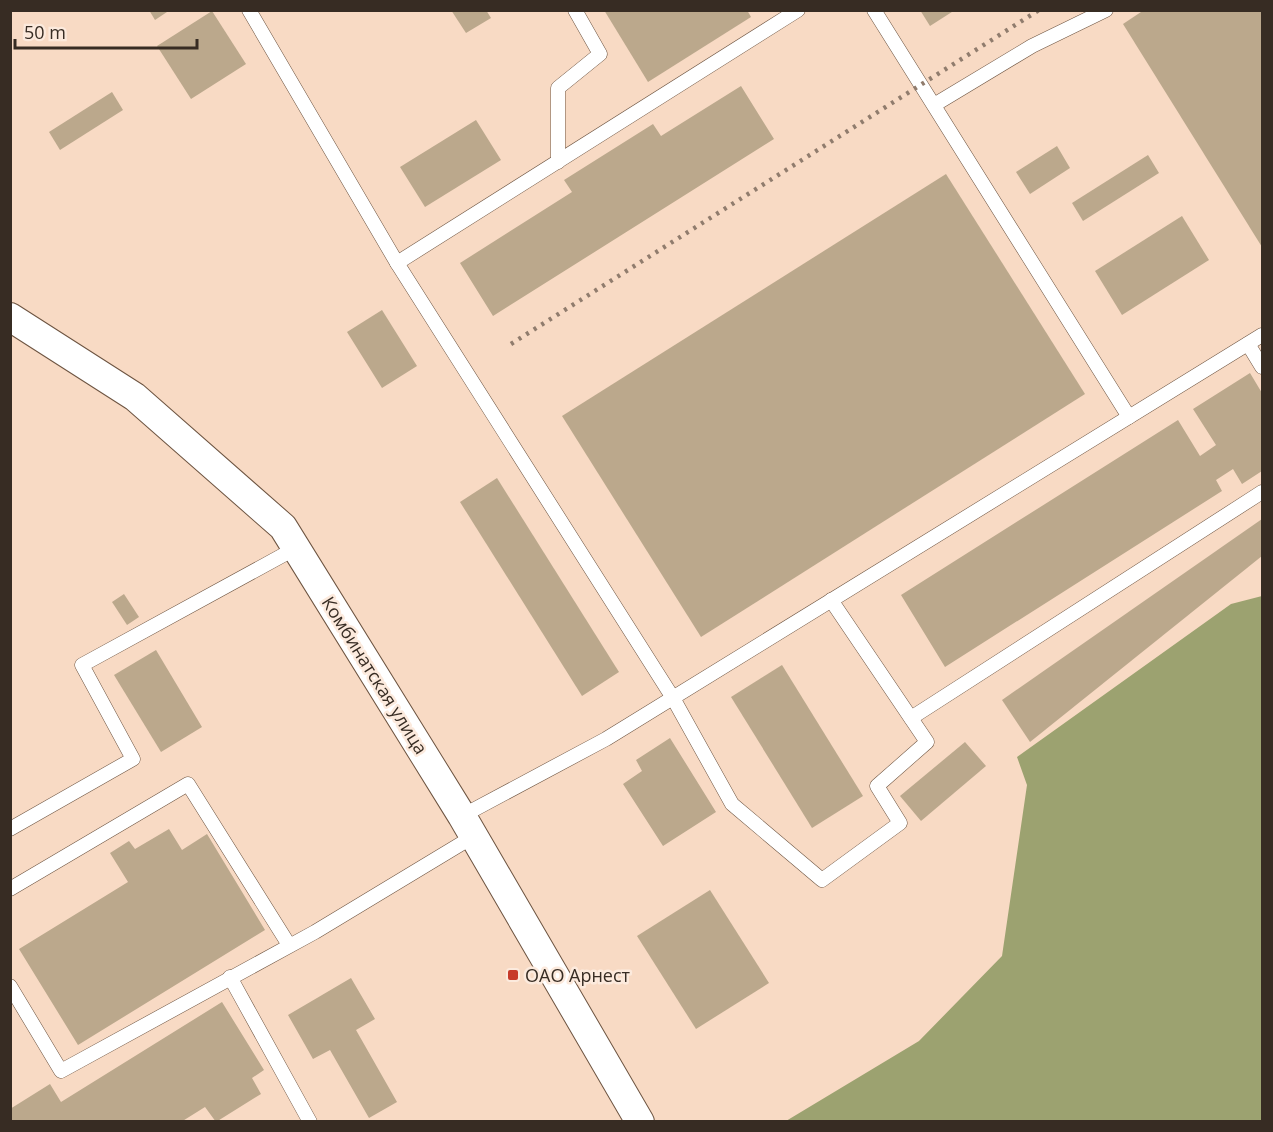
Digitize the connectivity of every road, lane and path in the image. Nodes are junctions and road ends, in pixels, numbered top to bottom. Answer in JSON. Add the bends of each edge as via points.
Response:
{"nodes":[{"id":1,"x":249,"y":10,"type":"edge"},
{"id":2,"x":575,"y":10,"type":"edge"},
{"id":3,"x":798,"y":10,"type":"edge"},
{"id":4,"x":874,"y":10,"type":"edge"},
{"id":5,"x":1106,"y":10,"type":"edge"},
{"id":6,"x":775,"y":16,"type":"edge"},
{"id":7,"x":934,"y":105,"type":"junction"},
{"id":8,"x":558,"y":162,"type":"junction"},
{"id":9,"x":397,"y":263,"type":"junction"},
{"id":10,"x":10,"y":317,"type":"edge"},
{"id":11,"x":1263,"y":335,"type":"edge"},
{"id":12,"x":1248,"y":344,"type":"junction"},
{"id":13,"x":1263,"y":367,"type":"edge"},
{"id":14,"x":1129,"y":417,"type":"junction"},
{"id":15,"x":1263,"y":492,"type":"edge"},
{"id":16,"x":296,"y":548,"type":"junction"},
{"id":17,"x":831,"y":600,"type":"junction"},
{"id":18,"x":673,"y":698,"type":"junction"},
{"id":19,"x":911,"y":718,"type":"junction"},
{"id":20,"x":468,"y":826,"type":"junction"},
{"id":21,"x":10,"y":829,"type":"edge"},
{"id":22,"x":10,"y":889,"type":"edge"},
{"id":23,"x":289,"y":945,"type":"junction"},
{"id":24,"x":230,"y":977,"type":"junction"},
{"id":25,"x":10,"y":986,"type":"edge"},
{"id":26,"x":310,"y":1122,"type":"edge"},
{"id":27,"x":640,"y":1122,"type":"edge"}],
"edges":[{"from":1,"to":9,"type":"lane"},
{"from":2,"to":8,"type":"lane","via":[[600,54],[558,88]]},
{"from":3,"to":6,"type":"lane"},
{"from":4,"to":7,"type":"lane"},
{"from":5,"to":7,"type":"lane","via":[[1032,46]]},
{"from":6,"to":8,"type":"lane"},
{"from":7,"to":14,"type":"lane"},
{"from":8,"to":9,"type":"lane"},
{"from":9,"to":18,"type":"lane"},
{"from":10,"to":16,"type":"street","name":"Комбинатская улица","via":[[135,397],[283,527]]},
{"from":11,"to":12,"type":"lane"},
{"from":12,"to":13,"type":"lane"},
{"from":12,"to":14,"type":"lane"},
{"from":14,"to":17,"type":"lane"},
{"from":15,"to":19,"type":"lane"},
{"from":16,"to":20,"type":"street","name":"Комбинатская улица"},
{"from":16,"to":21,"type":"lane","via":[[82,665],[133,759]]},
{"from":17,"to":18,"type":"lane"},
{"from":17,"to":19,"type":"lane"},
{"from":18,"to":19,"type":"lane","via":[[732,804],[822,880],[900,823],[877,786],[927,742]]},
{"from":18,"to":20,"type":"lane"},
{"from":20,"to":23,"type":"lane","via":[[315,932]]},
{"from":20,"to":27,"type":"street","name":"Комбинатская улица"},
{"from":22,"to":23,"type":"lane","via":[[188,784]]},
{"from":23,"to":24,"type":"lane"},
{"from":24,"to":25,"type":"lane","via":[[61,1071]]},
{"from":24,"to":26,"type":"lane"}]}
